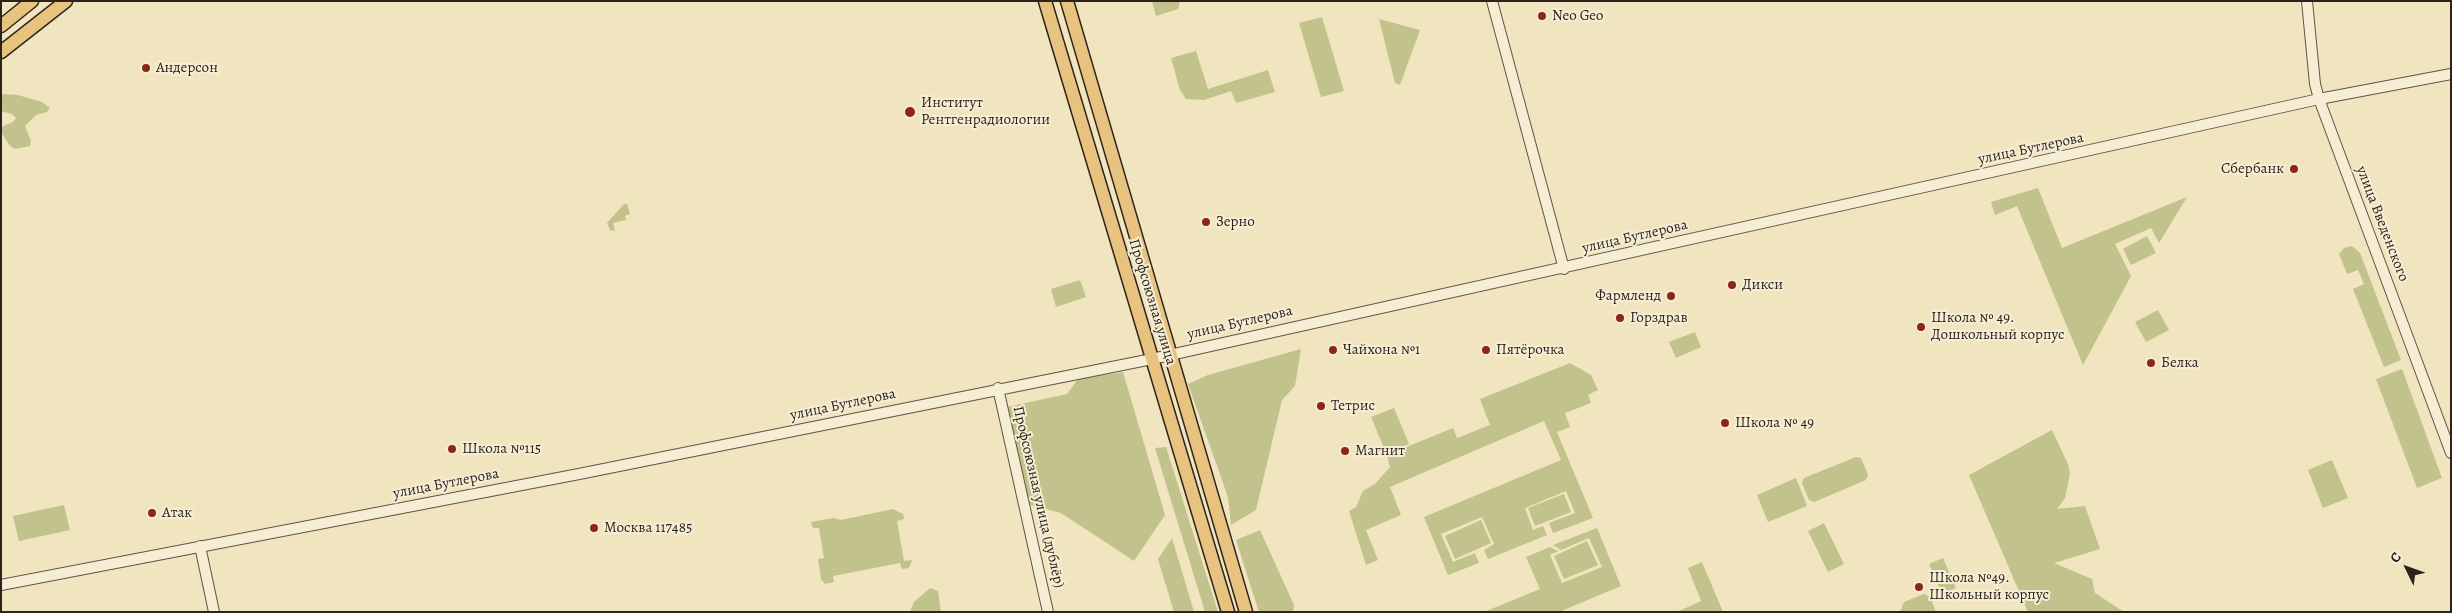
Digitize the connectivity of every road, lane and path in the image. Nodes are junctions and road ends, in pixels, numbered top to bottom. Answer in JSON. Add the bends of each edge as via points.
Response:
{"nodes":[{"id":1,"x":32,"y":1,"type":"edge"},
{"id":2,"x":66,"y":1,"type":"edge"},
{"id":3,"x":1045,"y":1,"type":"edge"},
{"id":4,"x":1067,"y":1,"type":"edge"},
{"id":5,"x":1492,"y":1,"type":"edge"},
{"id":6,"x":2307,"y":1,"type":"edge"},
{"id":7,"x":1,"y":26,"type":"edge"},
{"id":8,"x":1,"y":52,"type":"edge"},
{"id":9,"x":2451,"y":74,"type":"edge"},
{"id":10,"x":2319,"y":99,"type":"junction"},
{"id":11,"x":1564,"y":269,"type":"junction"},
{"id":12,"x":1169,"y":355,"type":"junction"},
{"id":13,"x":1152,"y":359,"type":"junction"},
{"id":14,"x":998,"y":388,"type":"junction"},
{"id":15,"x":2451,"y":453,"type":"edge"},
{"id":16,"x":200,"y":546,"type":"junction"},
{"id":17,"x":1,"y":585,"type":"edge"},
{"id":18,"x":214,"y":612,"type":"edge"},
{"id":19,"x":1048,"y":612,"type":"edge"},
{"id":20,"x":1228,"y":612,"type":"edge"},
{"id":21,"x":1246,"y":612,"type":"edge"}],
"edges":[{"from":1,"to":7,"type":"main road"},
{"from":2,"to":8,"type":"main road"},
{"from":3,"to":13,"type":"main road","name":"Профсоюзная улица"},
{"from":4,"to":12,"type":"main road","name":"Профсоюзная улица"},
{"from":5,"to":11,"type":"street"},
{"from":6,"to":10,"type":"street","name":"улица Введенского"},
{"from":9,"to":10,"type":"street","name":"улица Бутлерова"},
{"from":10,"to":11,"type":"street","name":"улица Бутлерова"},
{"from":10,"to":15,"type":"street","name":"улица Введенского"},
{"from":11,"to":12,"type":"street","name":"улица Бутлерова"},
{"from":12,"to":13,"type":"street","name":"улица Бутлерова"},
{"from":12,"to":21,"type":"main road","name":"Профсоюзная улица"},
{"from":13,"to":14,"type":"street","name":"улица Бутлерова"},
{"from":13,"to":20,"type":"main road","name":"Профсоюзная улица"},
{"from":14,"to":16,"type":"street","name":"улица Бутлерова","via":[[579,474]]},
{"from":14,"to":19,"type":"street","name":"Профсоюзная улица (дублёр)"},
{"from":16,"to":17,"type":"street","name":"улица Бутлерова"},
{"from":16,"to":18,"type":"street"}]}
